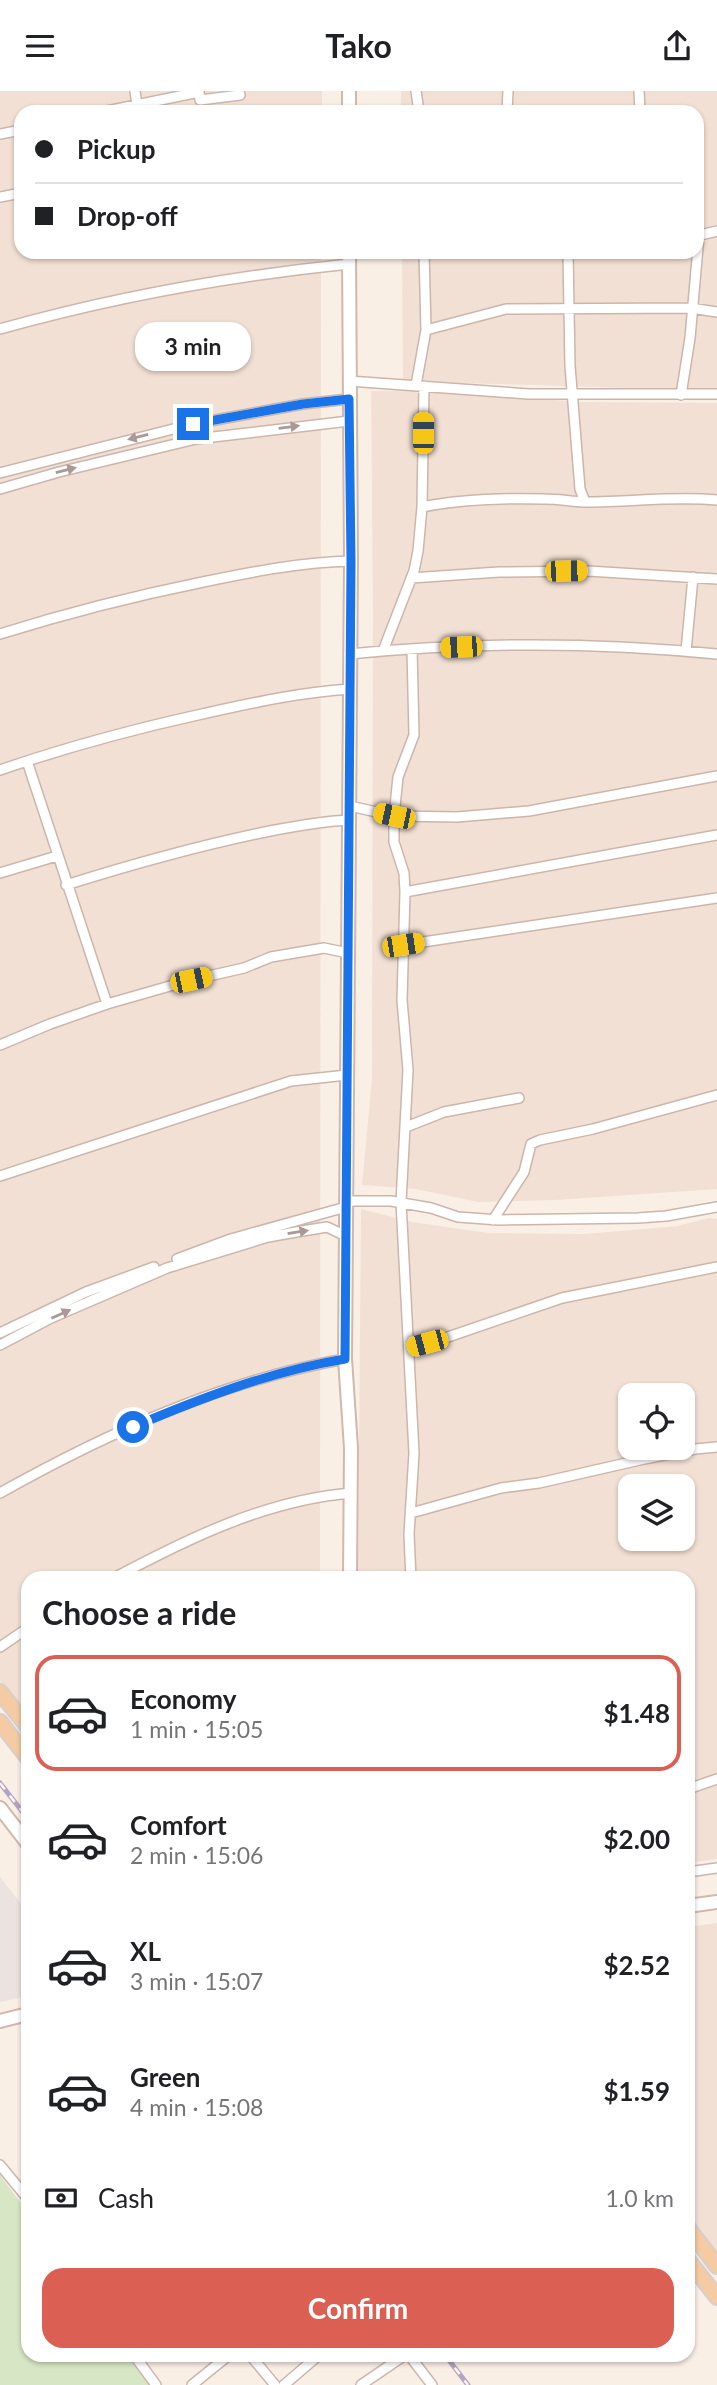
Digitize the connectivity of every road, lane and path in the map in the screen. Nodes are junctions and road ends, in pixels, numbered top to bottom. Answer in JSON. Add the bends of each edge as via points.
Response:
{"nodes":[{"id":1,"x":239,"y":91,"type":"edge"},
{"id":2,"x":149,"y":105,"type":"edge"},
{"id":3,"x":343,"y":259,"type":"edge"},
{"id":4,"x":349,"y":259,"type":"edge"},
{"id":5,"x":424,"y":259,"type":"edge"},
{"id":6,"x":568,"y":259,"type":"edge"},
{"id":7,"x":695,"y":259,"type":"edge"},
{"id":8,"x":570,"y":308,"type":"junction"},
{"id":9,"x":691,"y":308,"type":"junction"},
{"id":10,"x":717,"y":312,"type":"edge"},
{"id":11,"x":0,"y":329,"type":"edge"},
{"id":12,"x":426,"y":330,"type":"junction"},
{"id":13,"x":349,"y":381,"type":"junction"},
{"id":14,"x":420,"y":385,"type":"junction"},
{"id":15,"x":717,"y":394,"type":"edge"},
{"id":16,"x":572,"y":395,"type":"junction"},
{"id":17,"x":681,"y":395,"type":"junction"},
{"id":18,"x":349,"y":399,"type":"junction"},
{"id":19,"x":349,"y":421,"type":"junction"},
{"id":20,"x":0,"y":473,"type":"edge"},
{"id":21,"x":0,"y":489,"type":"edge"},
{"id":22,"x":717,"y":500,"type":"edge"},
{"id":23,"x":585,"y":502,"type":"junction"},
{"id":24,"x":422,"y":507,"type":"junction"},
{"id":25,"x":351,"y":561,"type":"junction"},
{"id":26,"x":693,"y":577,"type":"junction"},
{"id":27,"x":411,"y":578,"type":"junction"},
{"id":28,"x":717,"y":579,"type":"edge"},
{"id":29,"x":0,"y":634,"type":"edge"},
{"id":30,"x":412,"y":649,"type":"junction"},
{"id":31,"x":383,"y":650,"type":"junction"},
{"id":32,"x":686,"y":651,"type":"junction"},
{"id":33,"x":349,"y":654,"type":"junction"},
{"id":34,"x":717,"y":655,"type":"edge"},
{"id":35,"x":351,"y":689,"type":"junction"},
{"id":36,"x":27,"y":761,"type":"junction"},
{"id":37,"x":0,"y":770,"type":"edge"},
{"id":38,"x":717,"y":779,"type":"edge"},
{"id":39,"x":350,"y":806,"type":"junction"},
{"id":40,"x":394,"y":816,"type":"junction"},
{"id":41,"x":350,"y":820,"type":"junction"},
{"id":42,"x":717,"y":835,"type":"edge"},
{"id":43,"x":57,"y":856,"type":"junction"},
{"id":44,"x":0,"y":873,"type":"edge"},
{"id":45,"x":66,"y":885,"type":"junction"},
{"id":46,"x":405,"y":892,"type":"junction"},
{"id":47,"x":717,"y":898,"type":"edge"},
{"id":48,"x":403,"y":945,"type":"junction"},
{"id":49,"x":348,"y":953,"type":"junction"},
{"id":50,"x":107,"y":1004,"type":"junction"},
{"id":51,"x":0,"y":1045,"type":"edge"},
{"id":52,"x":347,"y":1075,"type":"junction"},
{"id":53,"x":717,"y":1094,"type":"edge"},
{"id":54,"x":519,"y":1098,"type":"dead end"},
{"id":55,"x":406,"y":1127,"type":"junction"},
{"id":56,"x":0,"y":1176,"type":"edge"},
{"id":57,"x":401,"y":1202,"type":"junction"},
{"id":58,"x":346,"y":1204,"type":"junction"},
{"id":59,"x":717,"y":1207,"type":"edge"},
{"id":60,"x":493,"y":1220,"type":"junction"},
{"id":61,"x":346,"y":1236,"type":"junction"},
{"id":62,"x":717,"y":1268,"type":"edge"},
{"id":63,"x":0,"y":1333,"type":"edge"},
{"id":64,"x":0,"y":1345,"type":"edge"},
{"id":65,"x":409,"y":1348,"type":"junction"},
{"id":66,"x":345,"y":1359,"type":"junction"},
{"id":67,"x":717,"y":1447,"type":"edge"},
{"id":68,"x":0,"y":1493,"type":"edge"},
{"id":69,"x":351,"y":1493,"type":"junction"},
{"id":70,"x":411,"y":1513,"type":"junction"},
{"id":71,"x":127,"y":1571,"type":"edge"},
{"id":72,"x":350,"y":1571,"type":"edge"},
{"id":73,"x":411,"y":1571,"type":"edge"},
{"id":74,"x":21,"y":1633,"type":"edge"},
{"id":75,"x":0,"y":1647,"type":"edge"},
{"id":76,"x":0,"y":1692,"type":"edge"},
{"id":77,"x":21,"y":1718,"type":"edge"},
{"id":78,"x":0,"y":1722,"type":"edge"},
{"id":79,"x":21,"y":1749,"type":"edge"},
{"id":80,"x":717,"y":1779,"type":"edge"},
{"id":81,"x":695,"y":1787,"type":"edge"},
{"id":82,"x":0,"y":1808,"type":"edge"},
{"id":83,"x":21,"y":1835,"type":"edge"},
{"id":84,"x":717,"y":1868,"type":"edge"},
{"id":85,"x":695,"y":1871,"type":"edge"},
{"id":86,"x":717,"y":1902,"type":"edge"},
{"id":87,"x":695,"y":1905,"type":"edge"},
{"id":88,"x":21,"y":2016,"type":"edge"},
{"id":89,"x":0,"y":2021,"type":"edge"},
{"id":90,"x":0,"y":2165,"type":"edge"},
{"id":91,"x":21,"y":2190,"type":"edge"},
{"id":92,"x":695,"y":2237,"type":"edge"},
{"id":93,"x":717,"y":2266,"type":"edge"},
{"id":94,"x":695,"y":2269,"type":"edge"},
{"id":95,"x":717,"y":2297,"type":"edge"},
{"id":96,"x":139,"y":2362,"type":"edge"},
{"id":97,"x":220,"y":2362,"type":"edge"},
{"id":98,"x":256,"y":2362,"type":"edge"},
{"id":99,"x":311,"y":2362,"type":"edge"},
{"id":100,"x":396,"y":2362,"type":"edge"},
{"id":101,"x":413,"y":2362,"type":"edge"},
{"id":102,"x":156,"y":2385,"type":"edge"},
{"id":103,"x":192,"y":2385,"type":"edge"},
{"id":104,"x":275,"y":2385,"type":"edge"},
{"id":105,"x":284,"y":2385,"type":"edge"},
{"id":106,"x":361,"y":2385,"type":"edge"},
{"id":107,"x":432,"y":2385,"type":"edge"}],
"edges":[{"from":1,"to":2,"type":"street","via":[[240,95],[200,100],[199,92]]},
{"from":3,"to":11,"type":"street","via":[[212,281]]},
{"from":4,"to":13,"type":"street"},
{"from":5,"to":12,"type":"street"},
{"from":6,"to":8,"type":"street"},
{"from":7,"to":9,"type":"street"},
{"from":8,"to":9,"type":"street"},
{"from":8,"to":12,"type":"street","via":[[506,309]]},
{"from":8,"to":16,"type":"street"},
{"from":9,"to":10,"type":"street"},
{"from":9,"to":17,"type":"street"},
{"from":12,"to":14,"type":"street"},
{"from":13,"to":14,"type":"street"},
{"from":13,"to":18,"type":"street"},
{"from":14,"to":16,"type":"street"},
{"from":14,"to":24,"type":"street"},
{"from":15,"to":17,"type":"street"},
{"from":16,"to":17,"type":"street"},
{"from":16,"to":23,"type":"street"},
{"from":18,"to":19,"type":"street"},
{"from":18,"to":20,"type":"street","one_way":true,"via":[[193,424]]},
{"from":21,"to":19,"type":"street","one_way":true,"via":[[196,439]]},
{"from":19,"to":25,"type":"street"},
{"from":22,"to":23,"type":"street"},
{"from":23,"to":24,"type":"street","via":[[499,499]]},
{"from":24,"to":27,"type":"street"},
{"from":25,"to":29,"type":"street","via":[[279,568],[182,586]]},
{"from":25,"to":33,"type":"street"},
{"from":26,"to":27,"type":"street","via":[[588,571]]},
{"from":26,"to":28,"type":"street"},
{"from":26,"to":32,"type":"street"},
{"from":27,"to":31,"type":"street"},
{"from":30,"to":31,"type":"street"},
{"from":30,"to":32,"type":"street","via":[[629,646]]},
{"from":30,"to":40,"type":"street","via":[[415,734],[398,777]]},
{"from":31,"to":33,"type":"street"},
{"from":32,"to":34,"type":"street"},
{"from":33,"to":35,"type":"street"},
{"from":35,"to":36,"type":"street","via":[[270,699],[138,728]]},
{"from":35,"to":39,"type":"street"},
{"from":36,"to":37,"type":"street"},
{"from":36,"to":43,"type":"street"},
{"from":38,"to":40,"type":"street","via":[[528,811]]},
{"from":39,"to":40,"type":"street"},
{"from":39,"to":41,"type":"street"},
{"from":40,"to":46,"type":"street","via":[[394,842]]},
{"from":41,"to":45,"type":"street","via":[[210,844]]},
{"from":41,"to":49,"type":"street"},
{"from":42,"to":46,"type":"street"},
{"from":43,"to":44,"type":"street"},
{"from":43,"to":45,"type":"street"},
{"from":45,"to":50,"type":"street"},
{"from":46,"to":48,"type":"street"},
{"from":47,"to":48,"type":"street"},
{"from":48,"to":55,"type":"street"},
{"from":49,"to":50,"type":"street","via":[[324,948],[271,957]]},
{"from":49,"to":52,"type":"street"},
{"from":50,"to":51,"type":"street"},
{"from":52,"to":56,"type":"street","via":[[291,1081]]},
{"from":52,"to":58,"type":"street"},
{"from":53,"to":60,"type":"street","via":[[531,1144],[524,1172]]},
{"from":54,"to":55,"type":"street","via":[[444,1112]]},
{"from":55,"to":57,"type":"street"},
{"from":57,"to":58,"type":"street"},
{"from":57,"to":60,"type":"street","via":[[458,1217]]},
{"from":57,"to":65,"type":"street"},
{"from":58,"to":61,"type":"street"},
{"from":58,"to":63,"type":"street","via":[[86,1292]]},
{"from":59,"to":60,"type":"street","via":[[638,1218]]},
{"from":64,"to":61,"type":"street","one_way":true,"via":[[167,1268],[268,1237],[327,1227]]},
{"from":61,"to":66,"type":"street"},
{"from":62,"to":65,"type":"street","via":[[562,1298]]},
{"from":65,"to":70,"type":"street","via":[[414,1453]]},
{"from":66,"to":68,"type":"street","via":[[307,1365],[206,1397],[96,1442]]},
{"from":66,"to":69,"type":"street"},
{"from":67,"to":70,"type":"street","via":[[501,1488]]},
{"from":69,"to":71,"type":"street","via":[[303,1500],[237,1521]]},
{"from":69,"to":72,"type":"street"},
{"from":70,"to":73,"type":"street"},
{"from":74,"to":75,"type":"street"},
{"from":76,"to":77,"type":"main road"},
{"from":78,"to":79,"type":"main road"},
{"from":80,"to":81,"type":"street"},
{"from":82,"to":83,"type":"street"},
{"from":84,"to":85,"type":"street"},
{"from":86,"to":87,"type":"street"},
{"from":88,"to":89,"type":"street"},
{"from":90,"to":91,"type":"street"},
{"from":92,"to":93,"type":"main road"},
{"from":94,"to":95,"type":"main road"},
{"from":96,"to":102,"type":"street"},
{"from":97,"to":103,"type":"street"},
{"from":98,"to":104,"type":"street"},
{"from":99,"to":105,"type":"street"},
{"from":100,"to":106,"type":"street"},
{"from":101,"to":107,"type":"street"}]}
